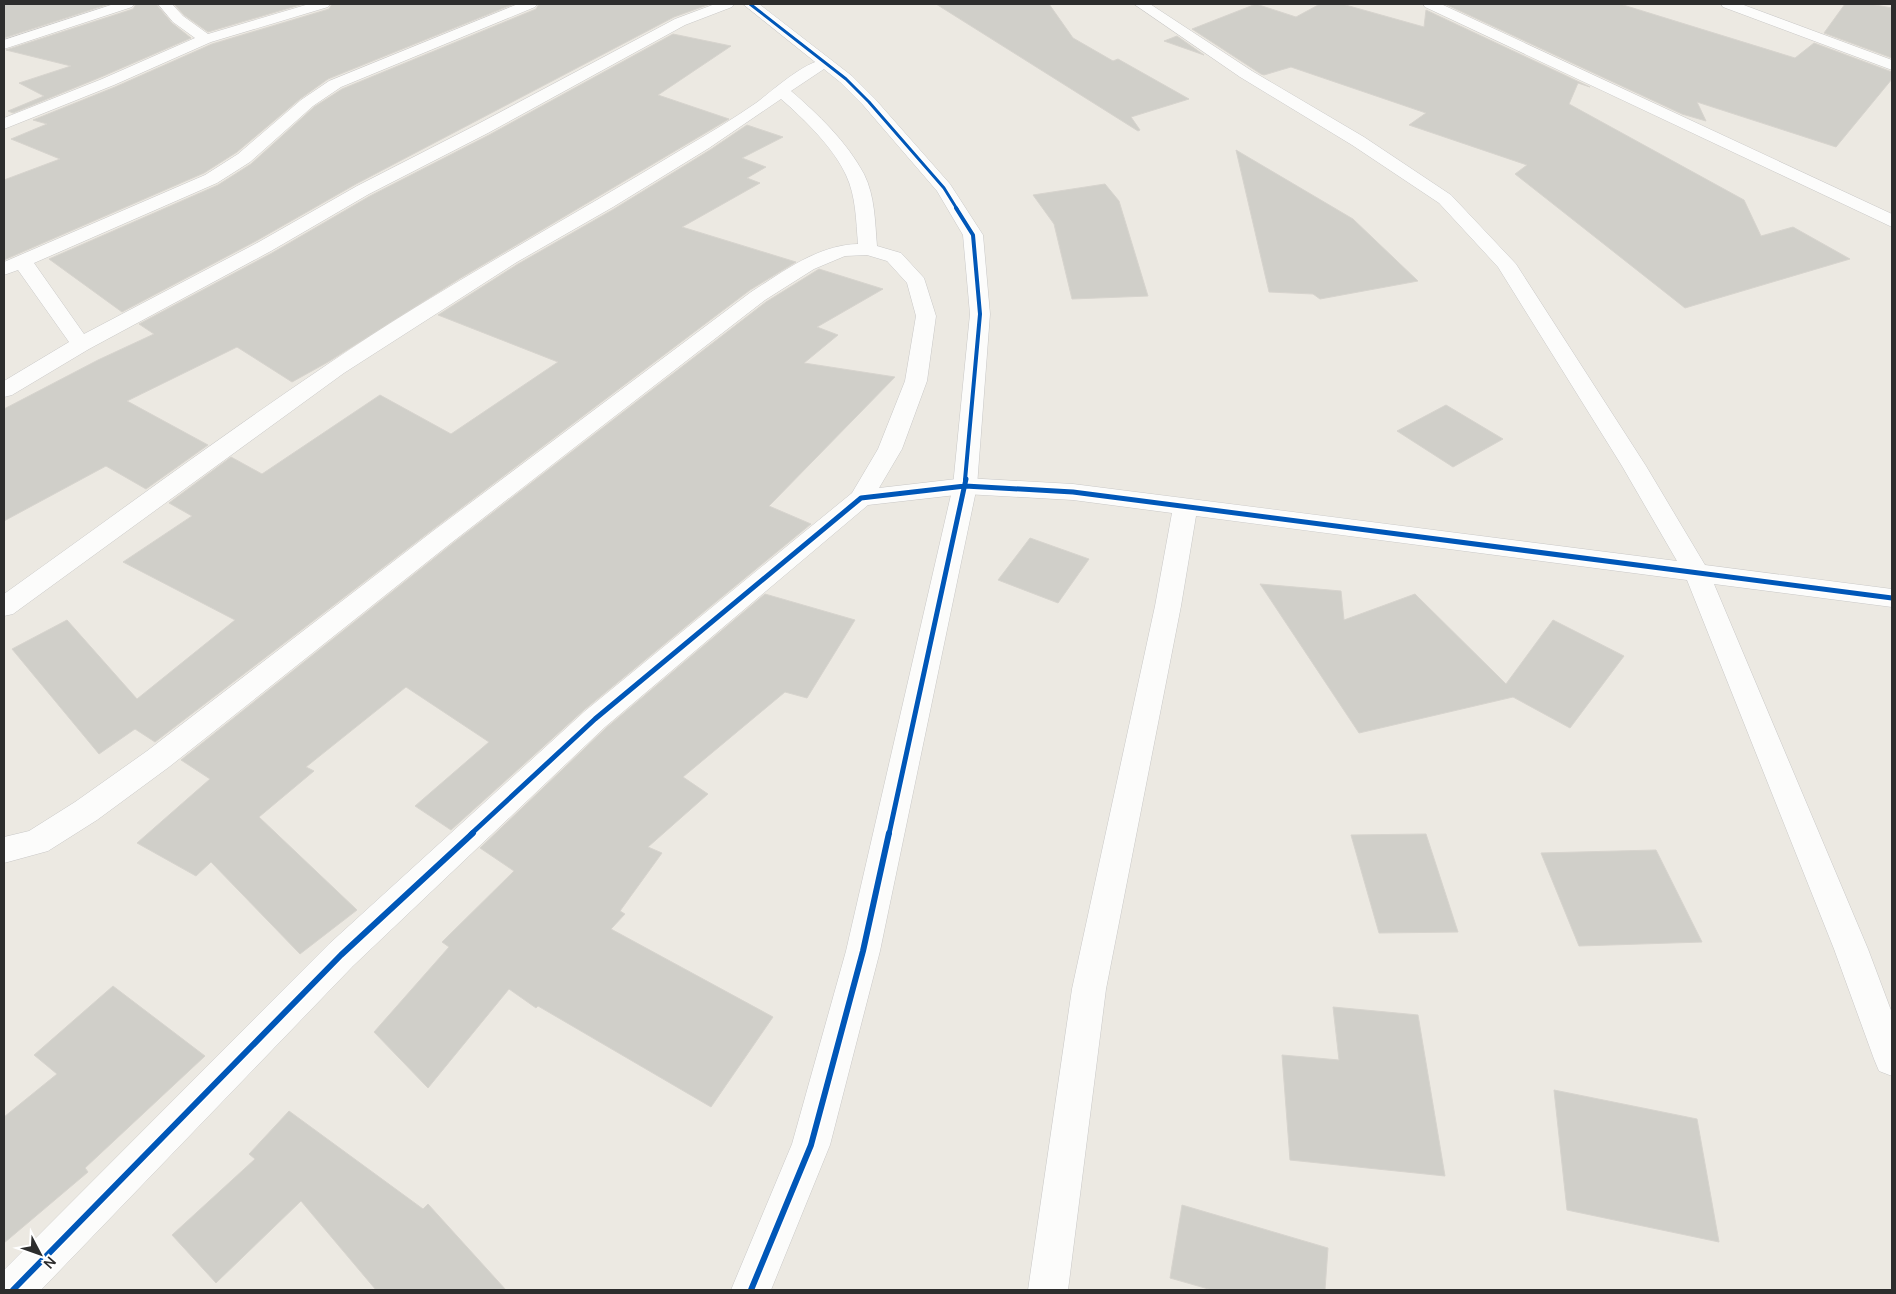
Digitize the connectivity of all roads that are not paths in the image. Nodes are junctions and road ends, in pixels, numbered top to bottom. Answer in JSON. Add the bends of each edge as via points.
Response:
{"nodes":[{"id":1,"x":127,"y":4,"type":"edge"},
{"id":2,"x":165,"y":4,"type":"edge"},
{"id":3,"x":322,"y":4,"type":"edge"},
{"id":4,"x":530,"y":4,"type":"edge"},
{"id":5,"x":726,"y":4,"type":"edge"},
{"id":6,"x":750,"y":4,"type":"edge"},
{"id":7,"x":1141,"y":4,"type":"edge"},
{"id":8,"x":1430,"y":4,"type":"edge"},
{"id":9,"x":1728,"y":4,"type":"edge"},
{"id":10,"x":206,"y":38,"type":"junction"},
{"id":11,"x":4,"y":46,"type":"edge"},
{"id":12,"x":825,"y":63,"type":"junction"},
{"id":13,"x":1892,"y":65,"type":"edge"},
{"id":14,"x":780,"y":90,"type":"junction"},
{"id":15,"x":762,"y":106,"type":"junction"},
{"id":16,"x":808,"y":114,"type":"junction"},
{"id":17,"x":4,"y":124,"type":"edge"},
{"id":18,"x":1892,"y":221,"type":"edge"},
{"id":19,"x":868,"y":249,"type":"junction"},
{"id":20,"x":22,"y":261,"type":"junction"},
{"id":21,"x":4,"y":269,"type":"edge"},
{"id":22,"x":81,"y":344,"type":"junction"},
{"id":23,"x":4,"y":390,"type":"edge"},
{"id":24,"x":965,"y":486,"type":"junction"},
{"id":25,"x":861,"y":498,"type":"junction"},
{"id":26,"x":1184,"y":508,"type":"junction"},
{"id":27,"x":1696,"y":571,"type":"junction"},
{"id":28,"x":1892,"y":598,"type":"edge"},
{"id":29,"x":4,"y":607,"type":"edge"},
{"id":30,"x":4,"y":850,"type":"edge"},
{"id":31,"x":1892,"y":1059,"type":"edge"},
{"id":32,"x":13,"y":1290,"type":"edge"},
{"id":33,"x":750,"y":1290,"type":"edge"},
{"id":34,"x":1048,"y":1290,"type":"edge"}],
"edges":[{"from":1,"to":11,"type":"street"},
{"from":2,"to":10,"type":"street","via":[[178,19]]},
{"from":3,"to":10,"type":"street"},
{"from":4,"to":20,"type":"street","via":[[335,84],[244,158],[211,179]]},
{"from":5,"to":22,"type":"street","via":[[680,22]]},
{"from":6,"to":12,"type":"street"},
{"from":7,"to":27,"type":"street","via":[[1246,74],[1358,140],[1445,199],[1506,264],[1634,466]]},
{"from":8,"to":18,"type":"street"},
{"from":9,"to":13,"type":"street"},
{"from":10,"to":17,"type":"street"},
{"from":12,"to":14,"type":"street"},
{"from":12,"to":24,"type":"street","via":[[869,102],[944,188],[972,235],[980,314]]},
{"from":14,"to":15,"type":"street"},
{"from":14,"to":16,"type":"street"},
{"from":15,"to":16,"type":"street"},
{"from":15,"to":29,"type":"street","via":[[607,203],[510,258],[336,368]]},
{"from":16,"to":19,"type":"street","via":[[855,175],[863,201]]},
{"from":19,"to":25,"type":"street","via":[[894,257],[917,282],[926,316],[916,380],[890,449]]},
{"from":19,"to":30,"type":"street","via":[[842,250],[807,265],[758,296],[158,759],[37,842]]},
{"from":20,"to":21,"type":"street"},
{"from":20,"to":22,"type":"street"},
{"from":22,"to":23,"type":"street"},
{"from":24,"to":25,"type":"street"},
{"from":24,"to":26,"type":"street","via":[[1073,492]]},
{"from":24,"to":33,"type":"street","via":[[863,951],[819,1117],[811,1145]]},
{"from":25,"to":32,"type":"street","via":[[595,719],[341,955]]},
{"from":26,"to":27,"type":"street"},
{"from":26,"to":34,"type":"street","via":[[1168,606],[1088,989]]},
{"from":27,"to":28,"type":"street"},
{"from":27,"to":31,"type":"street","via":[[1852,949]]}]}
